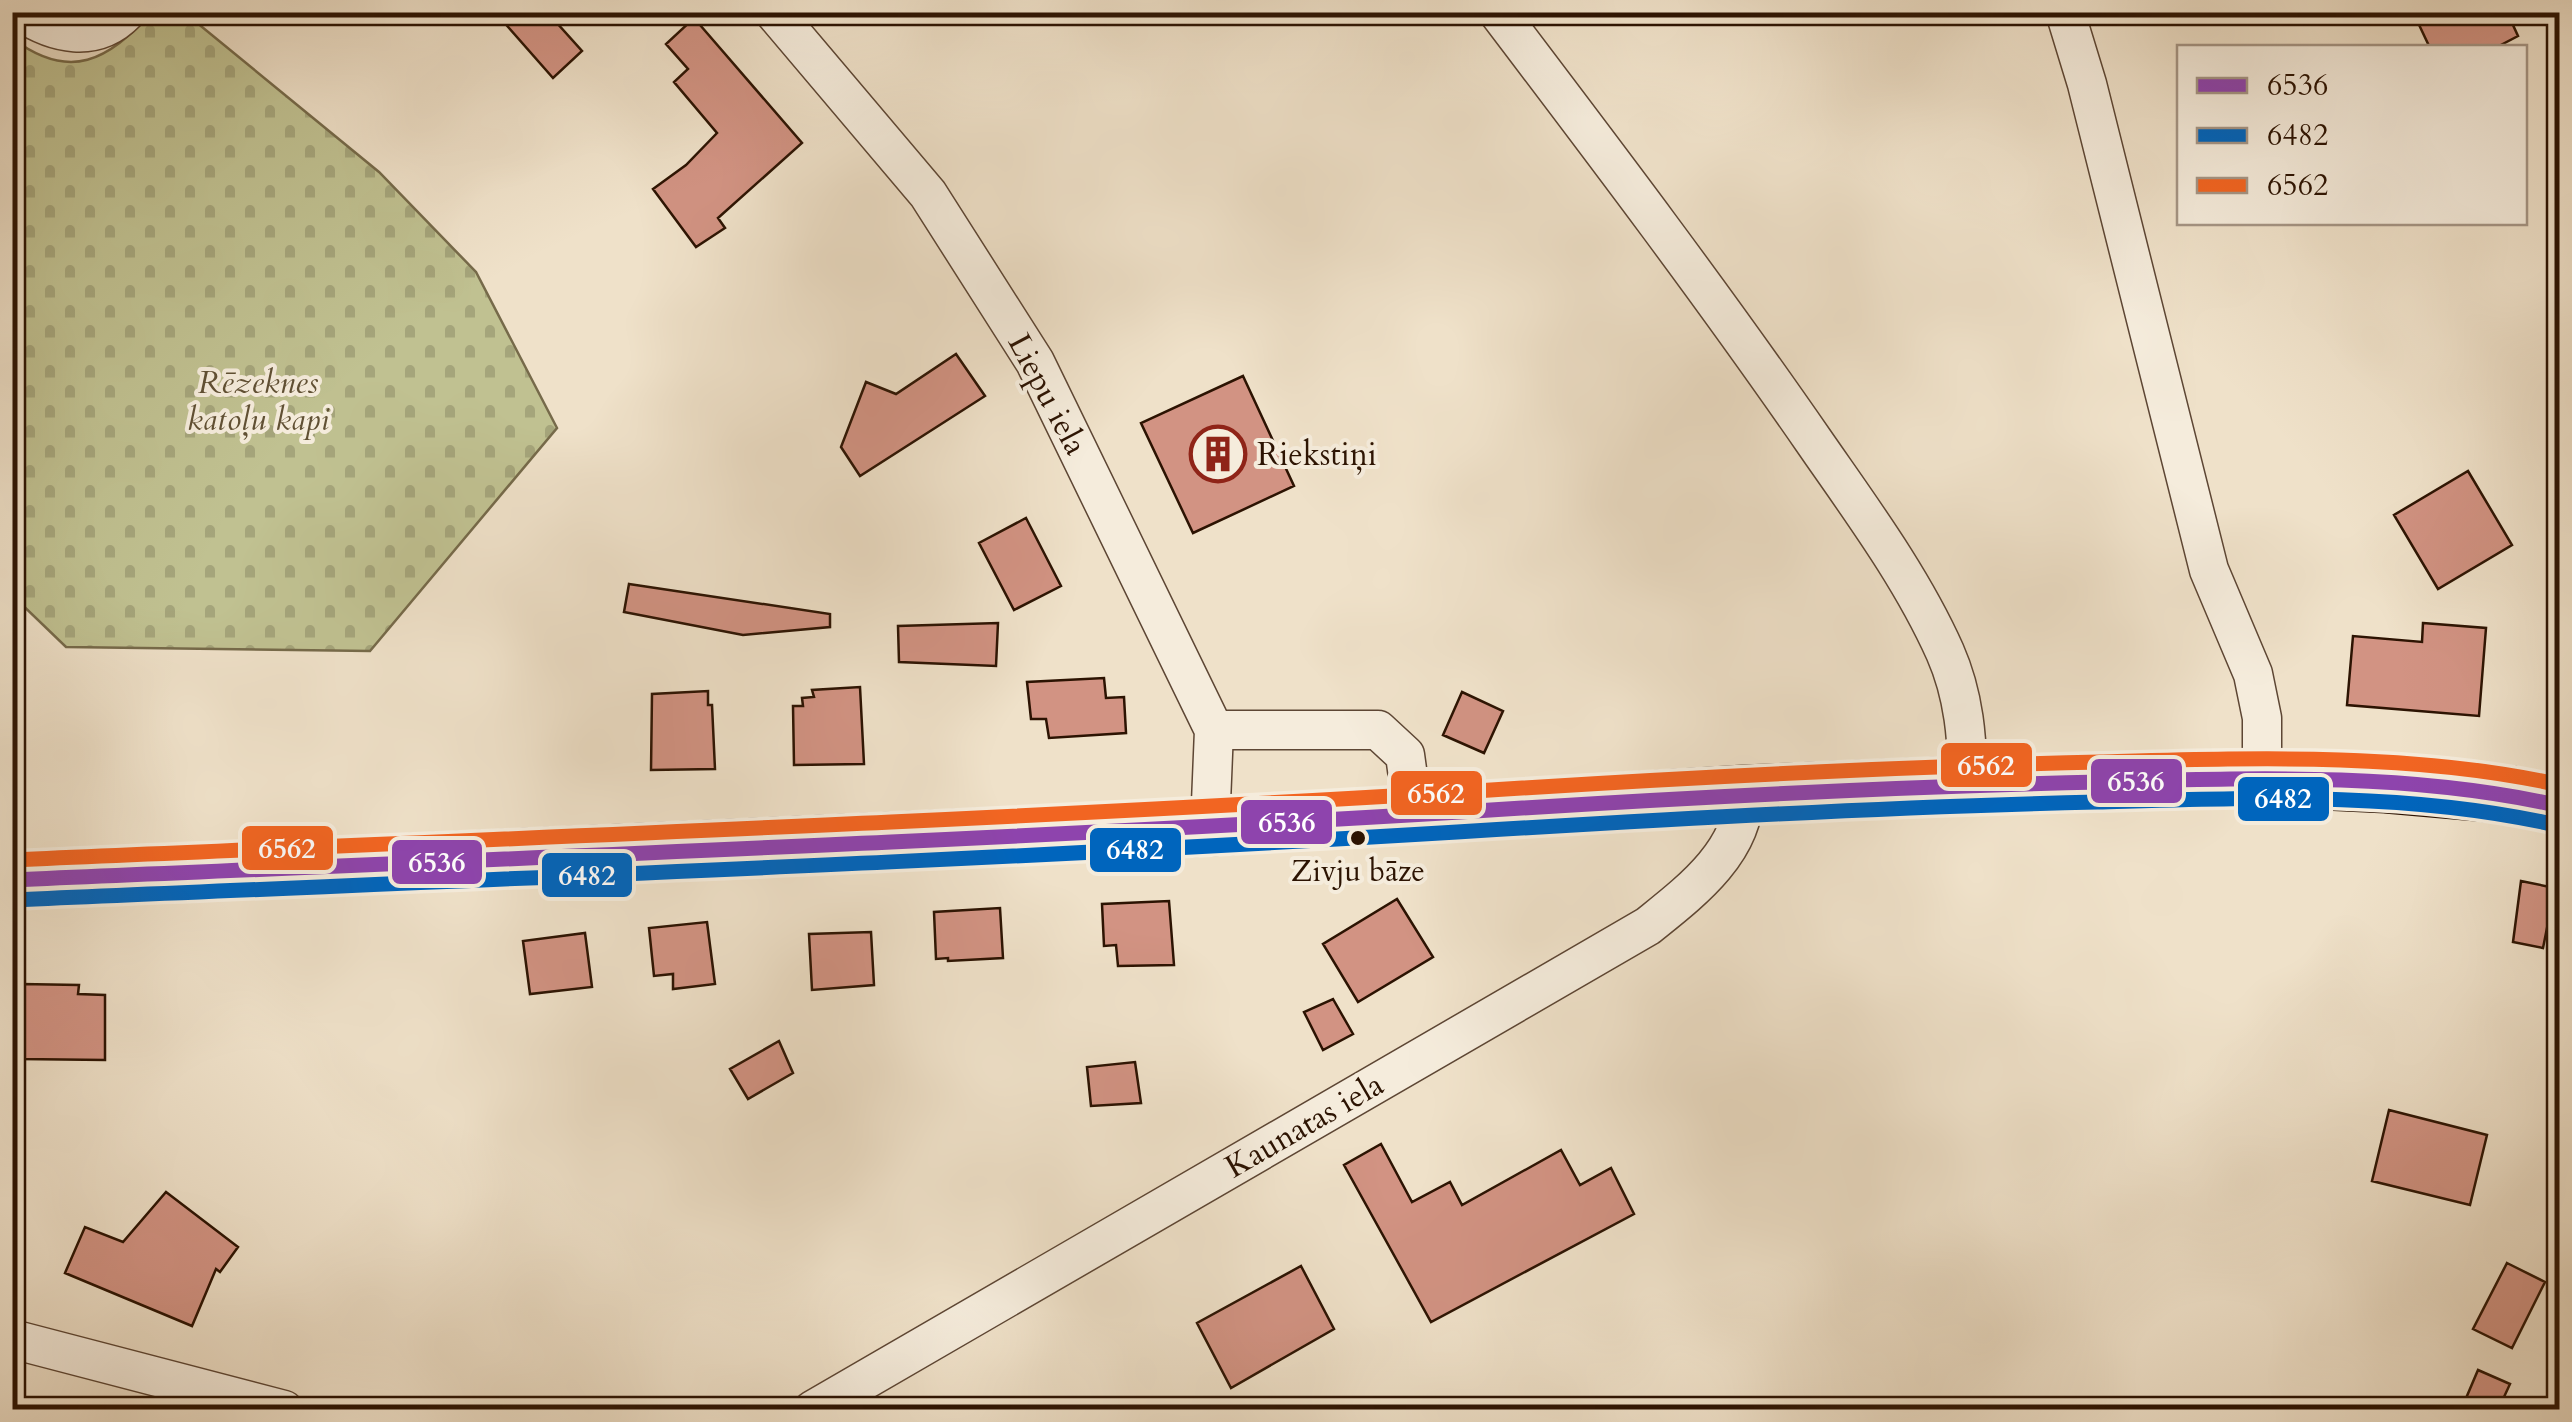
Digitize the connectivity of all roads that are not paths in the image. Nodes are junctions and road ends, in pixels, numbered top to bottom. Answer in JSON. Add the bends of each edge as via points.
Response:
{"nodes":[{"id":1,"x":21,"y":12,"type":"edge"},
{"id":2,"x":126,"y":12,"type":"edge"},
{"id":3,"x":774,"y":12,"type":"edge"},
{"id":4,"x":1498,"y":12,"type":"edge"},
{"id":5,"x":2065,"y":12,"type":"edge"},
{"id":6,"x":1214,"y":730,"type":"junction"},
{"id":7,"x":2262,"y":778,"type":"junction"},
{"id":8,"x":1967,"y":786,"type":"junction"},
{"id":9,"x":1744,"y":794,"type":"junction"},
{"id":10,"x":2560,"y":806,"type":"edge"},
{"id":11,"x":1414,"y":813,"type":"junction"},
{"id":12,"x":1210,"y":827,"type":"junction"},
{"id":13,"x":12,"y":880,"type":"edge"},
{"id":14,"x":12,"y":1339,"type":"edge"},
{"id":15,"x":284,"y":1410,"type":"edge"},
{"id":16,"x":813,"y":1410,"type":"edge"}],
"edges":[{"from":1,"to":2,"type":"street","via":[[68,34],[116,23]]},
{"from":3,"to":6,"type":"street","name":"Liepu iela","via":[[928,194],[1035,362]]},
{"from":4,"to":8,"type":"street","via":[[1774,384],[1917,597],[1961,703]]},
{"from":5,"to":7,"type":"street","via":[[2209,570],[2253,674],[2262,718]]},
{"from":6,"to":11,"type":"street","via":[[1378,730],[1405,755]]},
{"from":6,"to":12,"type":"street","name":"Liepu iela"},
{"from":7,"to":8,"type":"main road"},
{"from":7,"to":10,"type":"main road","via":[[2512,795]]},
{"from":8,"to":9,"type":"main road"},
{"from":9,"to":11,"type":"main road"},
{"from":9,"to":16,"type":"street","name":"Kaunatas iela","via":[[1740,827],[1725,851],[1648,926]]},
{"from":11,"to":12,"type":"main road"},
{"from":12,"to":13,"type":"main road"},
{"from":14,"to":15,"type":"street"}]}
